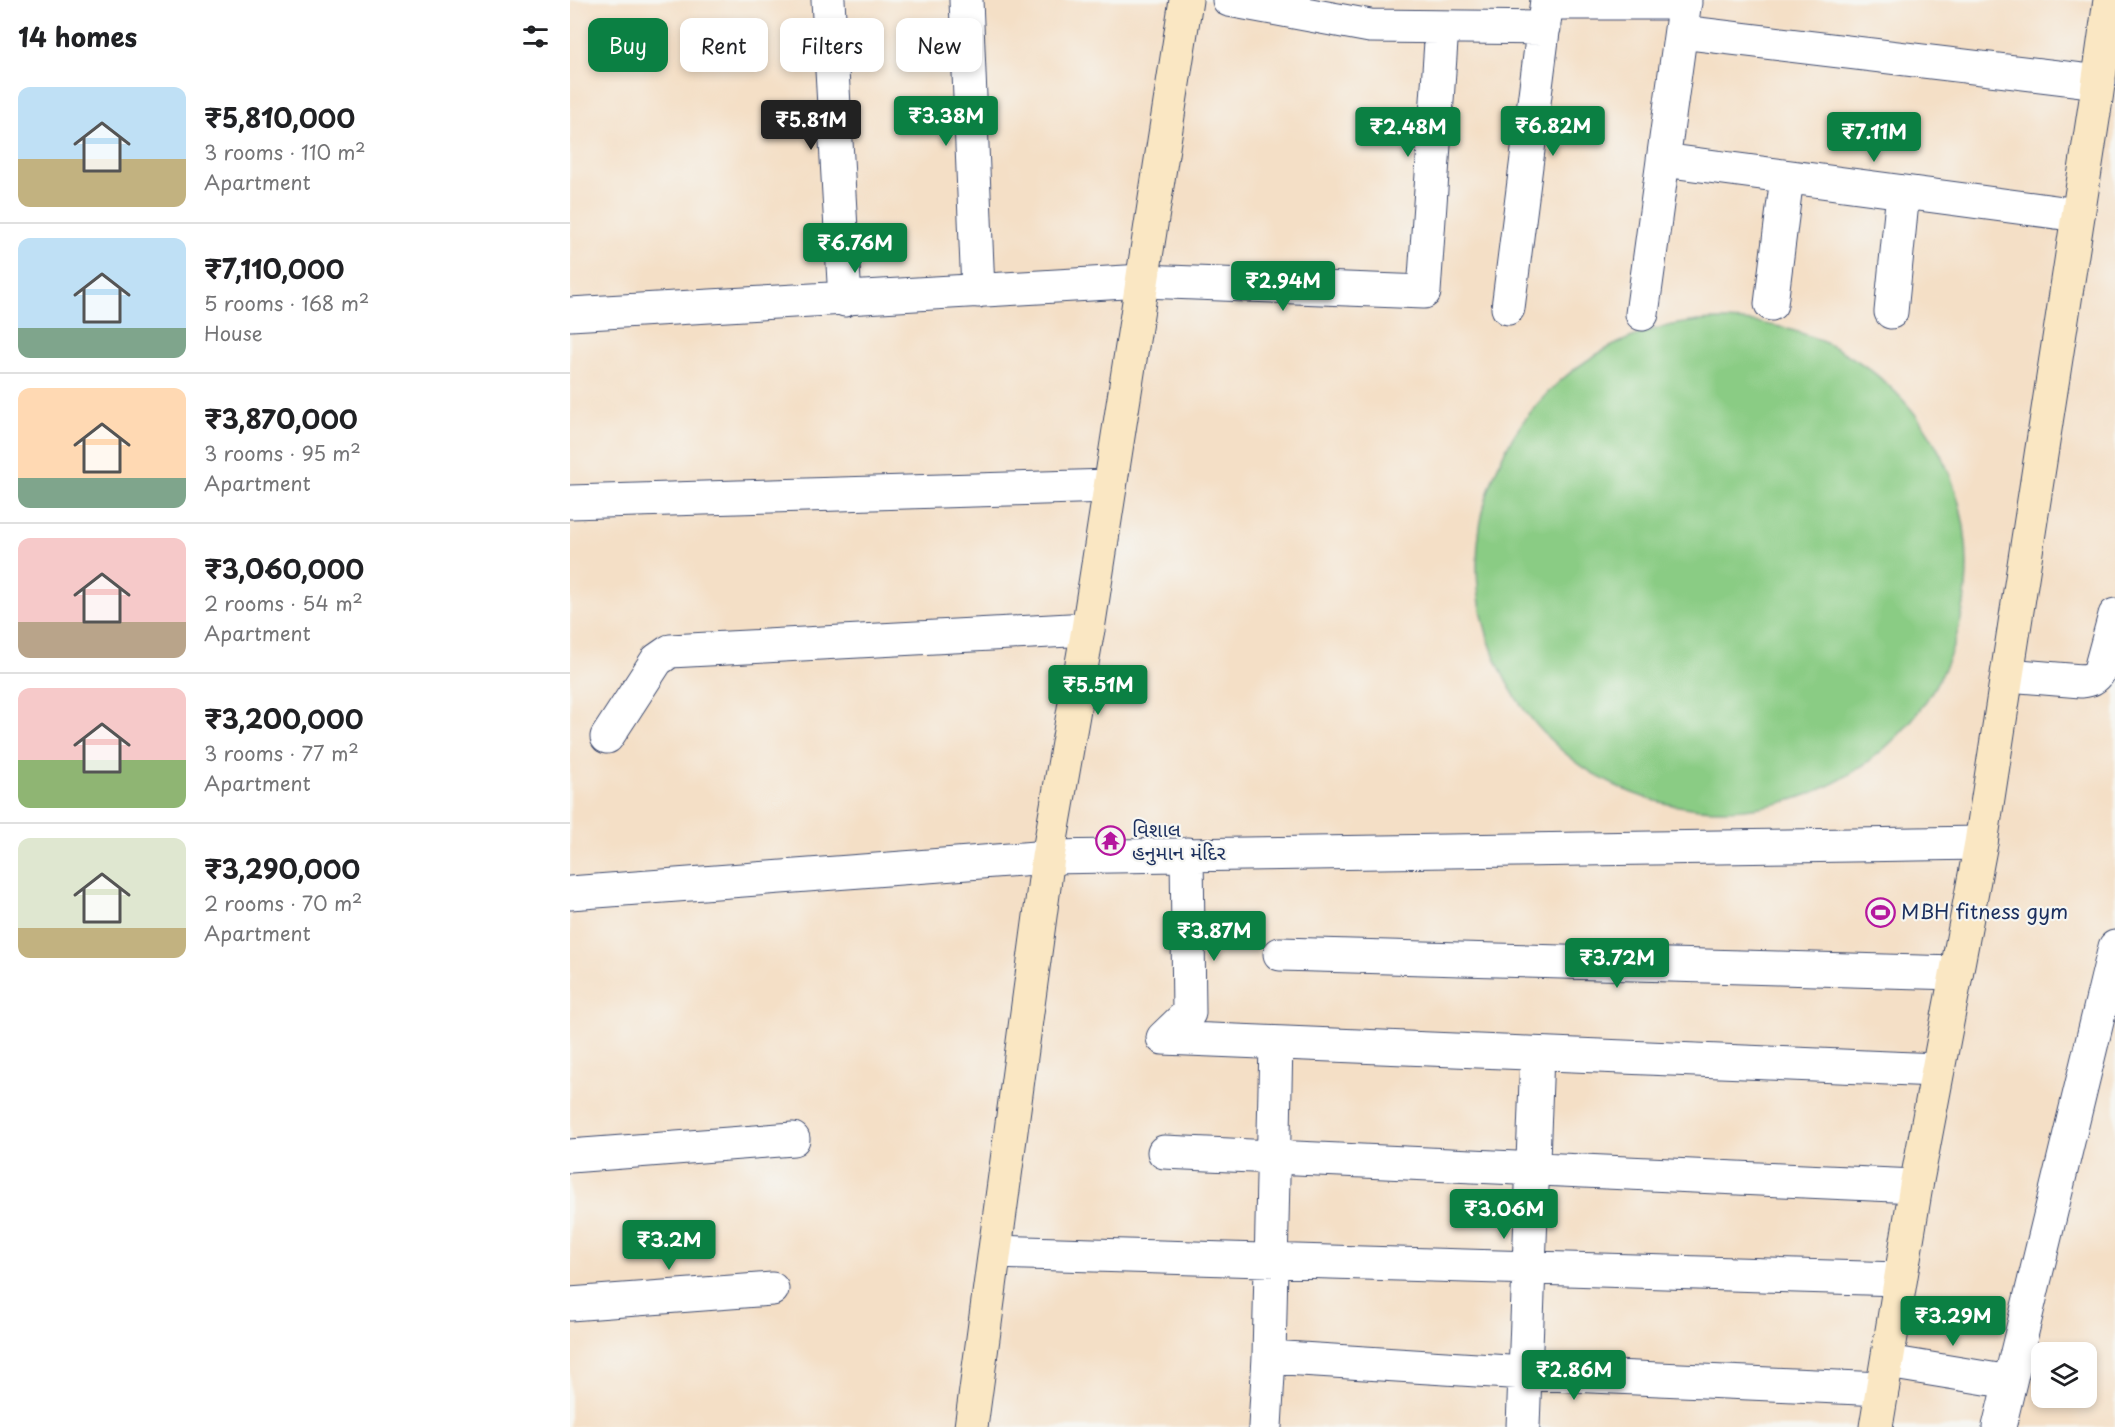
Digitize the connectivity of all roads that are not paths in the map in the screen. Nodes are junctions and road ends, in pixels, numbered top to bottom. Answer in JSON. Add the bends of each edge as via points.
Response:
{"nodes":[{"id":1,"x":828,"y":0,"type":"edge"},
{"id":2,"x":966,"y":0,"type":"edge"},
{"id":3,"x":1186,"y":0,"type":"edge"},
{"id":4,"x":1228,"y":0,"type":"edge"},
{"id":5,"x":2110,"y":0,"type":"edge"},
{"id":6,"x":1546,"y":10,"type":"edge"},
{"id":7,"x":1684,"y":12,"type":"edge"},
{"id":8,"x":1426,"y":18,"type":"edge"},
{"id":9,"x":2098,"y":82,"type":"junction"},
{"id":10,"x":1664,"y":160,"type":"junction"},
{"id":11,"x":1787,"y":177,"type":"junction"},
{"id":12,"x":1904,"y":192,"type":"junction"},
{"id":13,"x":2078,"y":215,"type":"junction"},
{"id":14,"x":1143,"y":281,"type":"junction"},
{"id":15,"x":978,"y":291,"type":"junction"},
{"id":16,"x":845,"y":300,"type":"junction"},
{"id":17,"x":1771,"y":304,"type":"dead end"},
{"id":18,"x":1508,"y":308,"type":"dead end"},
{"id":19,"x":1891,"y":312,"type":"dead end"},
{"id":20,"x":570,"y":314,"type":"edge"},
{"id":21,"x":1642,"y":314,"type":"dead end"},
{"id":22,"x":1110,"y":486,"type":"junction"},
{"id":23,"x":570,"y":502,"type":"edge"},
{"id":24,"x":2115,"y":615,"type":"edge"},
{"id":25,"x":1088,"y":629,"type":"junction"},
{"id":26,"x":2008,"y":675,"type":"junction"},
{"id":27,"x":607,"y":737,"type":"dead end"},
{"id":28,"x":1982,"y":843,"type":"junction"},
{"id":29,"x":1187,"y":854,"type":"junction"},
{"id":30,"x":1048,"y":858,"type":"junction"},
{"id":31,"x":570,"y":893,"type":"edge"},
{"id":32,"x":2115,"y":947,"type":"edge"},
{"id":33,"x":1280,"y":954,"type":"dead end"},
{"id":34,"x":1956,"y":973,"type":"junction"},
{"id":35,"x":1275,"y":1043,"type":"junction"},
{"id":36,"x":1537,"y":1054,"type":"junction"},
{"id":37,"x":1937,"y":1070,"type":"junction"},
{"id":38,"x":793,"y":1139,"type":"dead end"},
{"id":39,"x":1164,"y":1152,"type":"dead end"},
{"id":40,"x":570,"y":1156,"type":"edge"},
{"id":41,"x":1272,"y":1157,"type":"junction"},
{"id":42,"x":1533,"y":1169,"type":"junction"},
{"id":43,"x":1916,"y":1186,"type":"junction"},
{"id":44,"x":995,"y":1252,"type":"junction"},
{"id":45,"x":1270,"y":1260,"type":"junction"},
{"id":46,"x":1529,"y":1268,"type":"junction"},
{"id":47,"x":1899,"y":1279,"type":"junction"},
{"id":48,"x":772,"y":1289,"type":"dead end"},
{"id":49,"x":570,"y":1304,"type":"edge"},
{"id":50,"x":1269,"y":1357,"type":"junction"},
{"id":51,"x":1525,"y":1373,"type":"junction"},
{"id":52,"x":1885,"y":1375,"type":"junction"},
{"id":53,"x":2010,"y":1382,"type":"junction"},
{"id":54,"x":971,"y":1427,"type":"edge"},
{"id":55,"x":1265,"y":1427,"type":"edge"},
{"id":56,"x":1523,"y":1427,"type":"edge"},
{"id":57,"x":1876,"y":1427,"type":"edge"},
{"id":58,"x":1999,"y":1427,"type":"edge"}],
"edges":[{"from":1,"to":16,"type":"street"},
{"from":2,"to":15,"type":"street"},
{"from":3,"to":14,"type":"street"},
{"from":4,"to":8,"type":"street","via":[[1370,26]]},
{"from":5,"to":9,"type":"street"},
{"from":6,"to":7,"type":"street"},
{"from":6,"to":8,"type":"street"},
{"from":6,"to":18,"type":"street"},
{"from":7,"to":9,"type":"street"},
{"from":7,"to":10,"type":"street"},
{"from":8,"to":14,"type":"street","via":[[1424,292]]},
{"from":9,"to":13,"type":"street"},
{"from":10,"to":11,"type":"street"},
{"from":10,"to":21,"type":"street"},
{"from":11,"to":12,"type":"street"},
{"from":11,"to":17,"type":"street"},
{"from":12,"to":13,"type":"street"},
{"from":12,"to":19,"type":"street"},
{"from":13,"to":26,"type":"street"},
{"from":14,"to":15,"type":"street"},
{"from":14,"to":22,"type":"street"},
{"from":15,"to":16,"type":"street"},
{"from":16,"to":20,"type":"street"},
{"from":22,"to":23,"type":"street"},
{"from":22,"to":25,"type":"street"},
{"from":24,"to":26,"type":"street","via":[[2096,677],[2080,681]]},
{"from":25,"to":27,"type":"street","via":[[670,651],[657,660]]},
{"from":25,"to":30,"type":"street"},
{"from":26,"to":28,"type":"street"},
{"from":28,"to":29,"type":"street"},
{"from":28,"to":34,"type":"street"},
{"from":29,"to":30,"type":"street"},
{"from":29,"to":35,"type":"street","via":[[1189,1013],[1163,1038]]},
{"from":30,"to":31,"type":"street"},
{"from":30,"to":44,"type":"street"},
{"from":32,"to":53,"type":"street"},
{"from":33,"to":34,"type":"street"},
{"from":34,"to":37,"type":"street"},
{"from":35,"to":36,"type":"street"},
{"from":35,"to":41,"type":"street"},
{"from":36,"to":37,"type":"street"},
{"from":36,"to":42,"type":"street"},
{"from":37,"to":43,"type":"street"},
{"from":38,"to":40,"type":"street"},
{"from":39,"to":41,"type":"street"},
{"from":41,"to":42,"type":"street"},
{"from":41,"to":45,"type":"street"},
{"from":42,"to":43,"type":"street"},
{"from":42,"to":46,"type":"street"},
{"from":43,"to":47,"type":"street"},
{"from":44,"to":45,"type":"street"},
{"from":44,"to":54,"type":"street"},
{"from":45,"to":46,"type":"street"},
{"from":45,"to":50,"type":"street"},
{"from":46,"to":47,"type":"street"},
{"from":46,"to":51,"type":"street"},
{"from":47,"to":52,"type":"street"},
{"from":48,"to":49,"type":"street"},
{"from":50,"to":51,"type":"street"},
{"from":50,"to":55,"type":"street"},
{"from":51,"to":52,"type":"street"},
{"from":51,"to":56,"type":"street"},
{"from":52,"to":53,"type":"street"},
{"from":52,"to":57,"type":"street"},
{"from":53,"to":58,"type":"street"}]}
